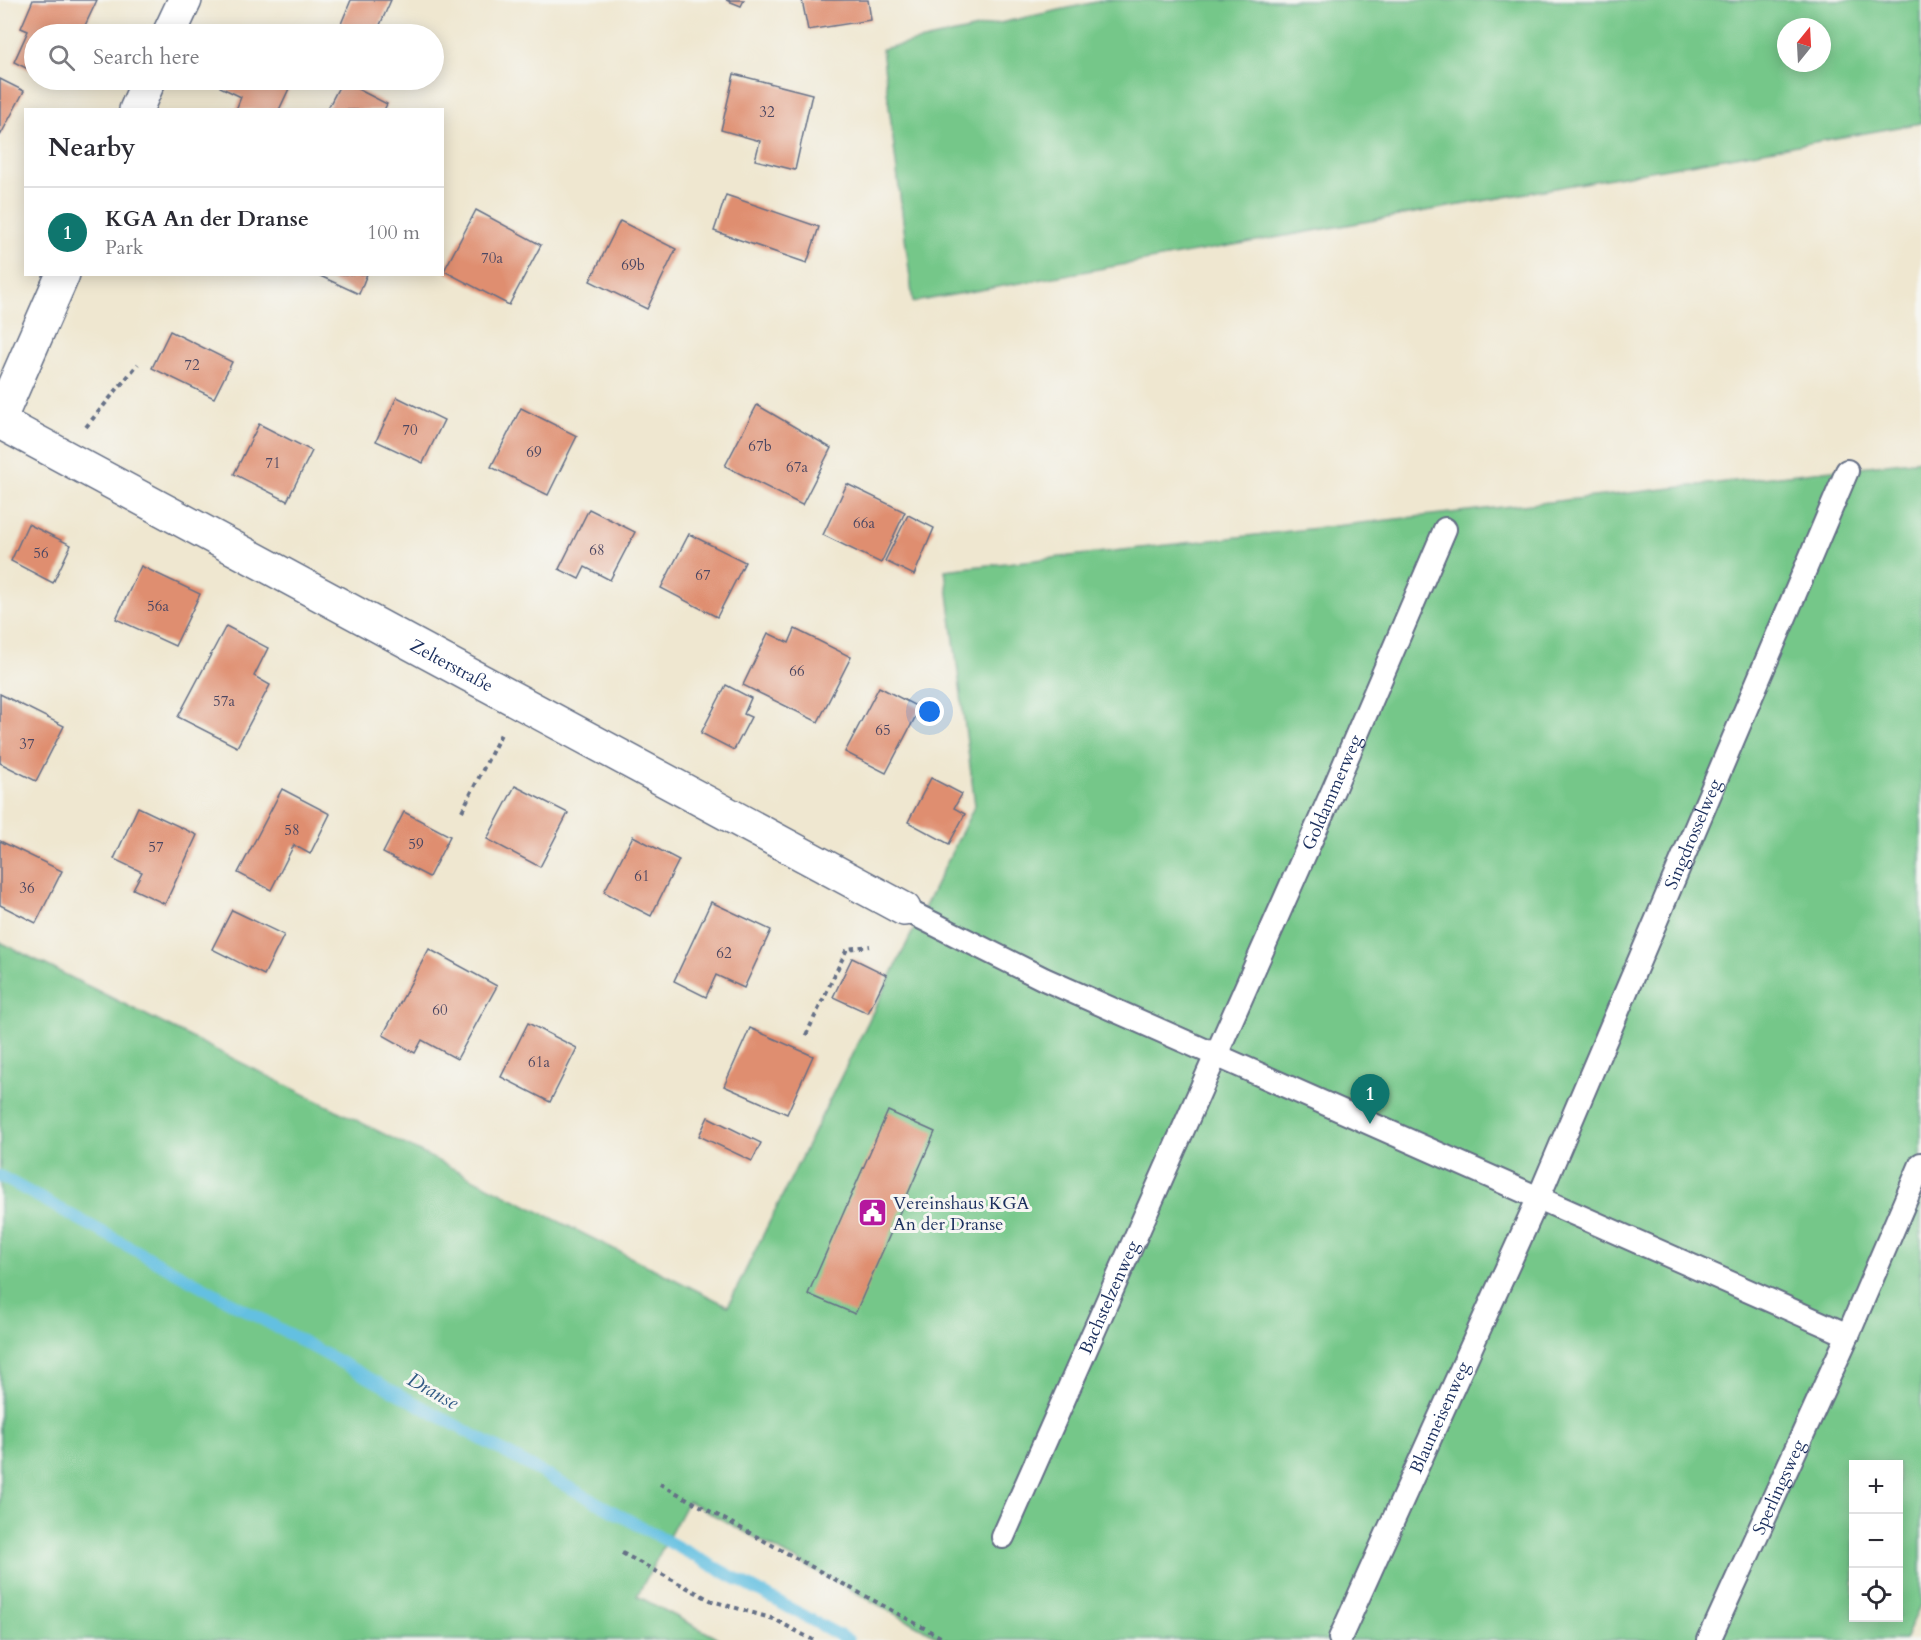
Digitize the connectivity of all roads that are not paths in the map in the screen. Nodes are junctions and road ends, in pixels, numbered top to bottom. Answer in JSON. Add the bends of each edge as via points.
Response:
{"nodes":[{"id":1,"x":185,"y":0,"type":"edge"},
{"id":2,"x":174,"y":24,"type":"edge"},
{"id":3,"x":145,"y":90,"type":"edge"},
{"id":4,"x":137,"y":108,"type":"edge"},
{"id":5,"x":62,"y":276,"type":"edge"},
{"id":6,"x":0,"y":417,"type":"edge"},
{"id":7,"x":0,"y":422,"type":"edge"},
{"id":8,"x":1847,"y":471,"type":"dead end"},
{"id":9,"x":1445,"y":529,"type":"dead end"},
{"id":10,"x":904,"y":909,"type":"joint"},
{"id":11,"x":1217,"y":1056,"type":"junction"},
{"id":12,"x":1921,"y":1164,"type":"edge"},
{"id":13,"x":1538,"y":1199,"type":"junction"},
{"id":14,"x":1848,"y":1335,"type":"junction"},
{"id":15,"x":1003,"y":1537,"type":"dead end"},
{"id":16,"x":1340,"y":1638,"type":"dead end"},
{"id":17,"x":1709,"y":1640,"type":"edge"}],
"edges":[{"from":1,"to":2,"type":"street"},
{"from":3,"to":4,"type":"street"},
{"from":5,"to":6,"type":"street"},
{"from":7,"to":10,"type":"street","name":"Zelterstraße"},
{"from":8,"to":13,"type":"lane","name":"Singdrosselweg"},
{"from":9,"to":11,"type":"lane","name":"Goldammerweg"},
{"from":10,"to":11,"type":"lane","via":[[1006,962]]},
{"from":11,"to":13,"type":"lane"},
{"from":11,"to":15,"type":"lane","name":"Bachstelzenweg"},
{"from":12,"to":14,"type":"lane","name":"Sperlingsweg"},
{"from":13,"to":14,"type":"lane"},
{"from":13,"to":16,"type":"lane","name":"Blaumeisenweg"},
{"from":14,"to":17,"type":"lane","name":"Sperlingsweg"}]}
